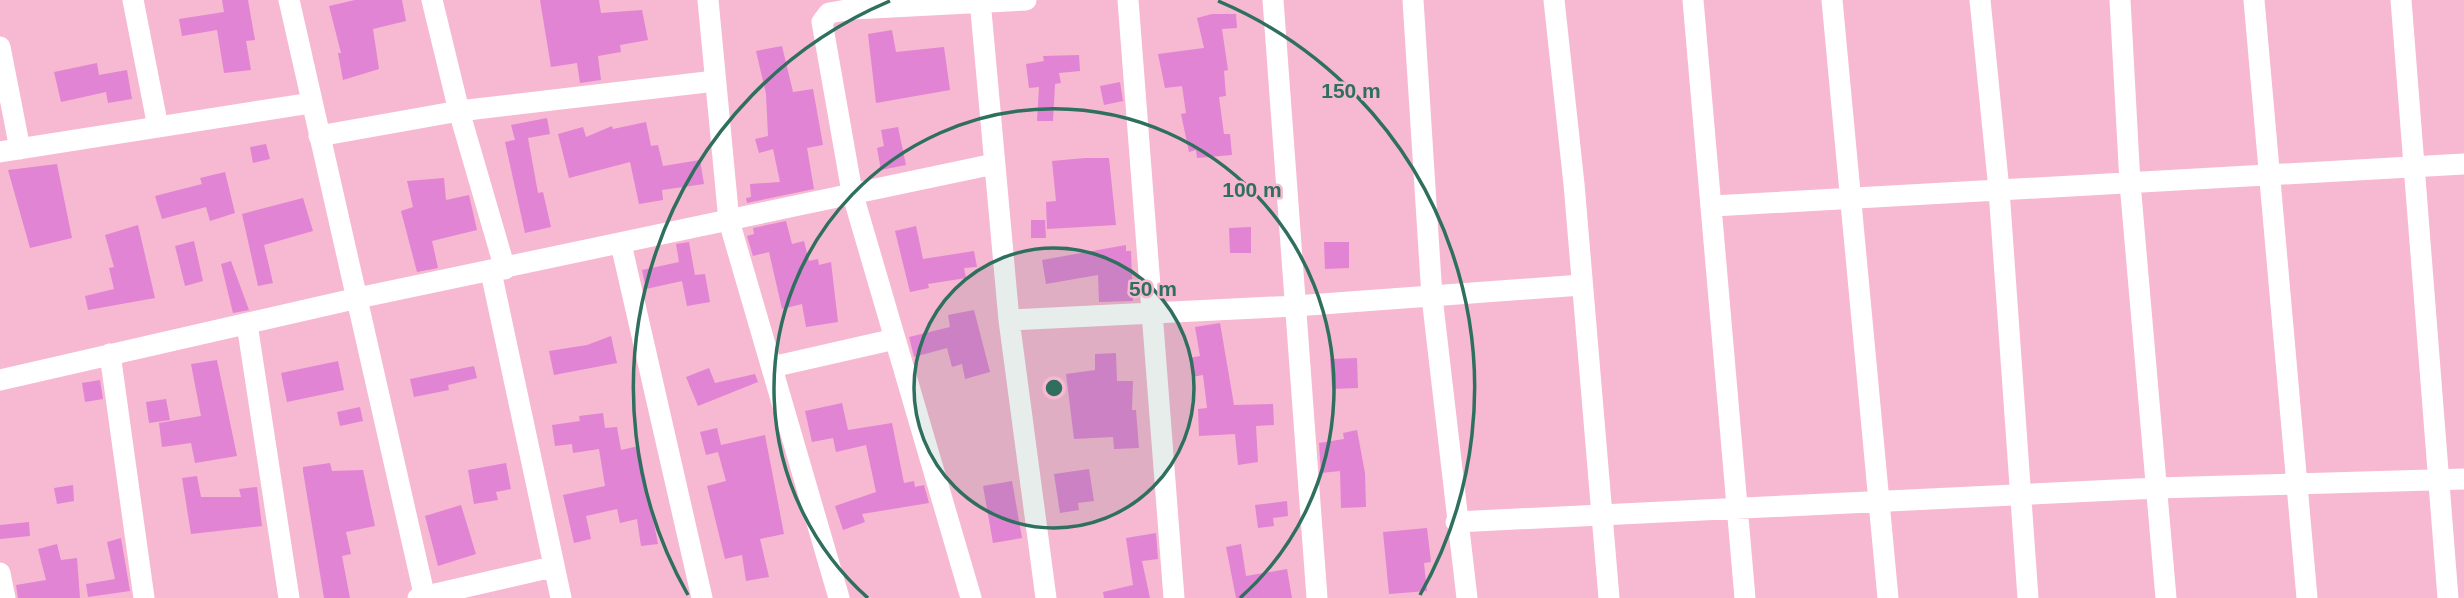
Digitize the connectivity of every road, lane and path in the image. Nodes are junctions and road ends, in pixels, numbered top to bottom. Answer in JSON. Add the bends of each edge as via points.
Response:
{"nodes":[{"id":1,"x":133,"y":0,"type":"edge"},
{"id":2,"x":289,"y":0,"type":"edge"},
{"id":3,"x":432,"y":0,"type":"edge"},
{"id":4,"x":708,"y":0,"type":"edge"},
{"id":5,"x":1026,"y":0,"type":"edge"},
{"id":6,"x":1128,"y":0,"type":"edge"},
{"id":7,"x":1273,"y":0,"type":"edge"},
{"id":8,"x":1413,"y":0,"type":"edge"},
{"id":9,"x":1554,"y":0,"type":"edge"},
{"id":10,"x":1693,"y":0,"type":"edge"},
{"id":11,"x":1832,"y":0,"type":"edge"},
{"id":12,"x":1980,"y":0,"type":"edge"},
{"id":13,"x":2120,"y":0,"type":"edge"},
{"id":14,"x":2254,"y":0,"type":"edge"},
{"id":15,"x":2401,"y":0,"type":"edge"},
{"id":16,"x":980,"y":2,"type":"edge"},
{"id":17,"x":852,"y":5,"type":"edge"},
{"id":18,"x":0,"y":47,"type":"edge"},
{"id":19,"x":715,"y":81,"type":"junction"},
{"id":20,"x":311,"y":103,"type":"junction"},
{"id":21,"x":459,"y":111,"type":"junction"},
{"id":22,"x":158,"y":127,"type":"junction"},
{"id":23,"x":319,"y":136,"type":"junction"},
{"id":24,"x":10,"y":151,"type":"edge"},
{"id":25,"x":994,"y":164,"type":"junction"},
{"id":26,"x":2464,"y":164,"type":"edge"},
{"id":27,"x":2413,"y":166,"type":"junction"},
{"id":28,"x":2269,"y":173,"type":"junction"},
{"id":29,"x":2130,"y":183,"type":"junction"},
{"id":30,"x":1998,"y":190,"type":"junction"},
{"id":31,"x":852,"y":192,"type":"junction"},
{"id":32,"x":1849,"y":198,"type":"junction"},
{"id":33,"x":1713,"y":206,"type":"junction"},
{"id":34,"x":729,"y":221,"type":"junction"},
{"id":35,"x":621,"y":244,"type":"junction"},
{"id":36,"x":498,"y":271,"type":"junction"},
{"id":37,"x":1581,"y":285,"type":"junction"},
{"id":38,"x":1432,"y":297,"type":"junction"},
{"id":39,"x":358,"y":298,"type":"junction"},
{"id":40,"x":1295,"y":306,"type":"junction"},
{"id":41,"x":1151,"y":314,"type":"junction"},
{"id":42,"x":1009,"y":320,"type":"junction"},
{"id":43,"x":247,"y":324,"type":"junction"},
{"id":44,"x":895,"y":339,"type":"junction"},
{"id":45,"x":110,"y":354,"type":"junction"},
{"id":46,"x":772,"y":367,"type":"junction"},
{"id":47,"x":0,"y":380,"type":"edge"},
{"id":48,"x":2437,"y":479,"type":"junction"},
{"id":49,"x":2464,"y":479,"type":"edge"},
{"id":50,"x":2297,"y":484,"type":"junction"},
{"id":51,"x":2157,"y":488,"type":"junction"},
{"id":52,"x":2020,"y":497,"type":"junction"},
{"id":53,"x":1880,"y":502,"type":"junction"},
{"id":54,"x":1736,"y":509,"type":"junction"},
{"id":55,"x":1602,"y":514,"type":"junction"},
{"id":56,"x":1456,"y":522,"type":"junction"},
{"id":57,"x":552,"y":566,"type":"junction"},
{"id":58,"x":0,"y":573,"type":"edge"},
{"id":59,"x":5,"y":598,"type":"edge"},
{"id":60,"x":144,"y":598,"type":"edge"},
{"id":61,"x":289,"y":598,"type":"edge"},
{"id":62,"x":422,"y":598,"type":"edge"},
{"id":63,"x":561,"y":598,"type":"edge"},
{"id":64,"x":702,"y":598,"type":"edge"},
{"id":65,"x":839,"y":598,"type":"edge"},
{"id":66,"x":971,"y":598,"type":"edge"},
{"id":67,"x":1046,"y":598,"type":"edge"},
{"id":68,"x":1174,"y":598,"type":"edge"},
{"id":69,"x":1317,"y":598,"type":"edge"},
{"id":70,"x":1467,"y":598,"type":"edge"},
{"id":71,"x":1609,"y":598,"type":"edge"},
{"id":72,"x":1745,"y":598,"type":"edge"},
{"id":73,"x":1888,"y":598,"type":"edge"},
{"id":74,"x":2028,"y":598,"type":"edge"},
{"id":75,"x":2166,"y":598,"type":"edge"},
{"id":76,"x":2306,"y":598,"type":"edge"},
{"id":77,"x":2448,"y":598,"type":"edge"}],
"edges":[{"from":1,"to":22,"type":"street"},
{"from":2,"to":20,"type":"street"},
{"from":3,"to":21,"type":"street"},
{"from":4,"to":19,"type":"street"},
{"from":5,"to":16,"type":"street"},
{"from":6,"to":41,"type":"street"},
{"from":7,"to":40,"type":"street"},
{"from":8,"to":38,"type":"street"},
{"from":9,"to":37,"type":"street"},
{"from":10,"to":33,"type":"street"},
{"from":11,"to":32,"type":"street"},
{"from":12,"to":30,"type":"street"},
{"from":13,"to":29,"type":"street"},
{"from":14,"to":28,"type":"street"},
{"from":15,"to":27,"type":"street"},
{"from":16,"to":17,"type":"street"},
{"from":16,"to":25,"type":"street"},
{"from":17,"to":31,"type":"street","via":[[830,13],[822,22]]},
{"from":18,"to":24,"type":"street"},
{"from":19,"to":21,"type":"street"},
{"from":19,"to":34,"type":"street"},
{"from":20,"to":22,"type":"street"},
{"from":20,"to":23,"type":"street"},
{"from":21,"to":23,"type":"street"},
{"from":21,"to":36,"type":"street"},
{"from":22,"to":24,"type":"street"},
{"from":23,"to":39,"type":"street"},
{"from":25,"to":31,"type":"street"},
{"from":25,"to":42,"type":"street"},
{"from":26,"to":27,"type":"street"},
{"from":27,"to":28,"type":"street"},
{"from":27,"to":48,"type":"street"},
{"from":28,"to":29,"type":"street"},
{"from":28,"to":50,"type":"street"},
{"from":29,"to":30,"type":"street"},
{"from":29,"to":51,"type":"street"},
{"from":30,"to":32,"type":"street"},
{"from":30,"to":52,"type":"street"},
{"from":31,"to":34,"type":"street"},
{"from":31,"to":44,"type":"street"},
{"from":32,"to":33,"type":"street"},
{"from":32,"to":53,"type":"street"},
{"from":33,"to":54,"type":"street"},
{"from":34,"to":35,"type":"street"},
{"from":34,"to":46,"type":"street"},
{"from":35,"to":36,"type":"street"},
{"from":35,"to":64,"type":"street"},
{"from":36,"to":39,"type":"street"},
{"from":36,"to":57,"type":"street"},
{"from":37,"to":38,"type":"street"},
{"from":37,"to":55,"type":"street"},
{"from":38,"to":40,"type":"street"},
{"from":38,"to":56,"type":"street"},
{"from":39,"to":43,"type":"street"},
{"from":39,"to":62,"type":"street"},
{"from":40,"to":41,"type":"street"},
{"from":40,"to":69,"type":"street"},
{"from":41,"to":42,"type":"street"},
{"from":41,"to":68,"type":"street"},
{"from":42,"to":67,"type":"street"},
{"from":43,"to":45,"type":"street"},
{"from":43,"to":61,"type":"street"},
{"from":44,"to":46,"type":"street"},
{"from":44,"to":66,"type":"street"},
{"from":45,"to":47,"type":"street"},
{"from":45,"to":60,"type":"street"},
{"from":46,"to":65,"type":"street"},
{"from":48,"to":49,"type":"street"},
{"from":48,"to":50,"type":"street"},
{"from":48,"to":77,"type":"street"},
{"from":50,"to":51,"type":"street"},
{"from":50,"to":76,"type":"street"},
{"from":51,"to":52,"type":"street"},
{"from":51,"to":75,"type":"street"},
{"from":52,"to":53,"type":"street"},
{"from":52,"to":74,"type":"street"},
{"from":53,"to":54,"type":"street"},
{"from":53,"to":73,"type":"street"},
{"from":54,"to":55,"type":"street"},
{"from":54,"to":72,"type":"street"},
{"from":55,"to":56,"type":"street"},
{"from":55,"to":71,"type":"street"},
{"from":56,"to":70,"type":"street"},
{"from":57,"to":62,"type":"street"},
{"from":57,"to":63,"type":"street"},
{"from":58,"to":59,"type":"street"}]}
